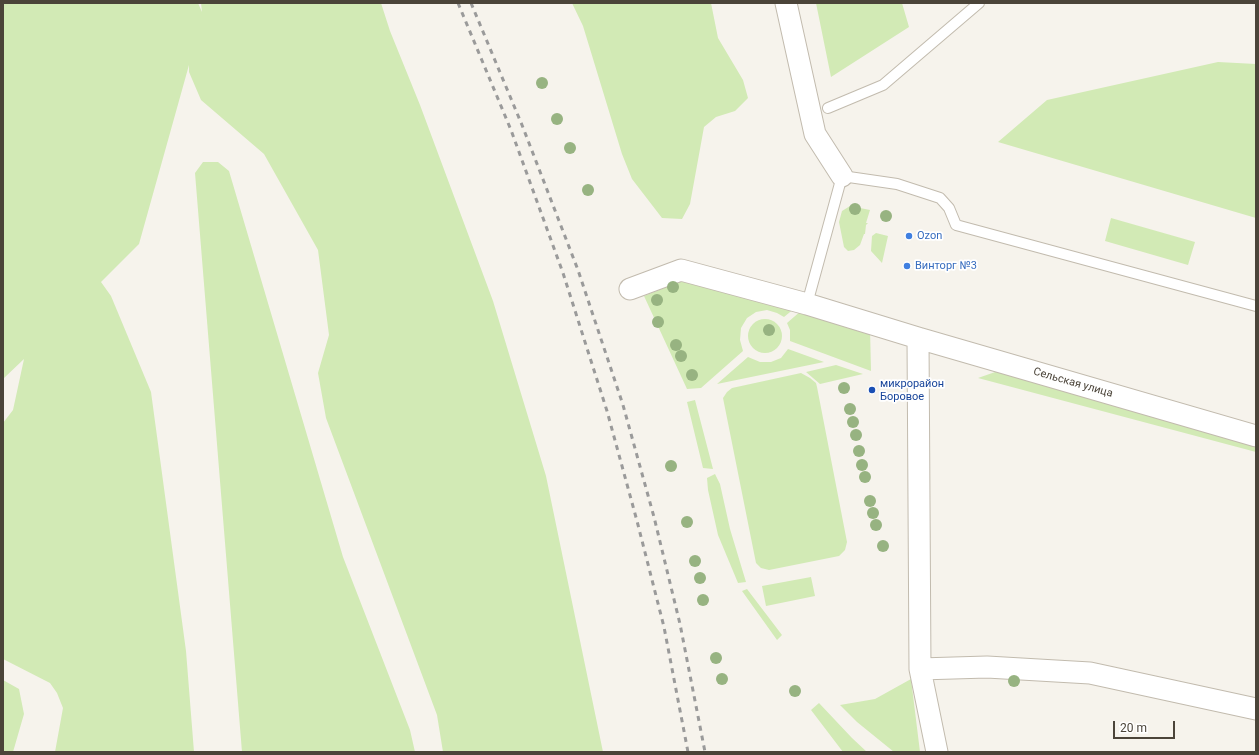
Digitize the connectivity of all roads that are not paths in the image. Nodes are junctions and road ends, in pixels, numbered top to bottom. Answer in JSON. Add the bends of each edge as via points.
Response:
{"nodes":[{"id":1,"x":786,"y":3,"type":"edge"},
{"id":2,"x":979,"y":3,"type":"edge"},
{"id":3,"x":828,"y":108,"type":"dead end"},
{"id":4,"x":842,"y":176,"type":"junction"},
{"id":5,"x":630,"y":289,"type":"dead end"},
{"id":6,"x":807,"y":304,"type":"junction"},
{"id":7,"x":1256,"y":306,"type":"edge"},
{"id":8,"x":918,"y":338,"type":"junction"},
{"id":9,"x":1256,"y":436,"type":"edge"},
{"id":10,"x":920,"y":669,"type":"junction"},
{"id":11,"x":1256,"y":709,"type":"edge"},
{"id":12,"x":937,"y":752,"type":"edge"}],
"edges":[{"from":1,"to":4,"type":"street","via":[[815,134]]},
{"from":2,"to":3,"type":"lane","via":[[883,85]]},
{"from":4,"to":6,"type":"lane"},
{"from":4,"to":7,"type":"lane","via":[[897,184],[940,198],[949,208],[956,225]]},
{"from":5,"to":6,"type":"street","name":"Сельская улица","via":[[680,270]]},
{"from":6,"to":8,"type":"street","name":"Сельская улица"},
{"from":8,"to":9,"type":"street","name":"Сельская улица"},
{"from":8,"to":10,"type":"street"},
{"from":10,"to":11,"type":"street","via":[[987,667],[1090,673]]},
{"from":10,"to":12,"type":"street"}]}
